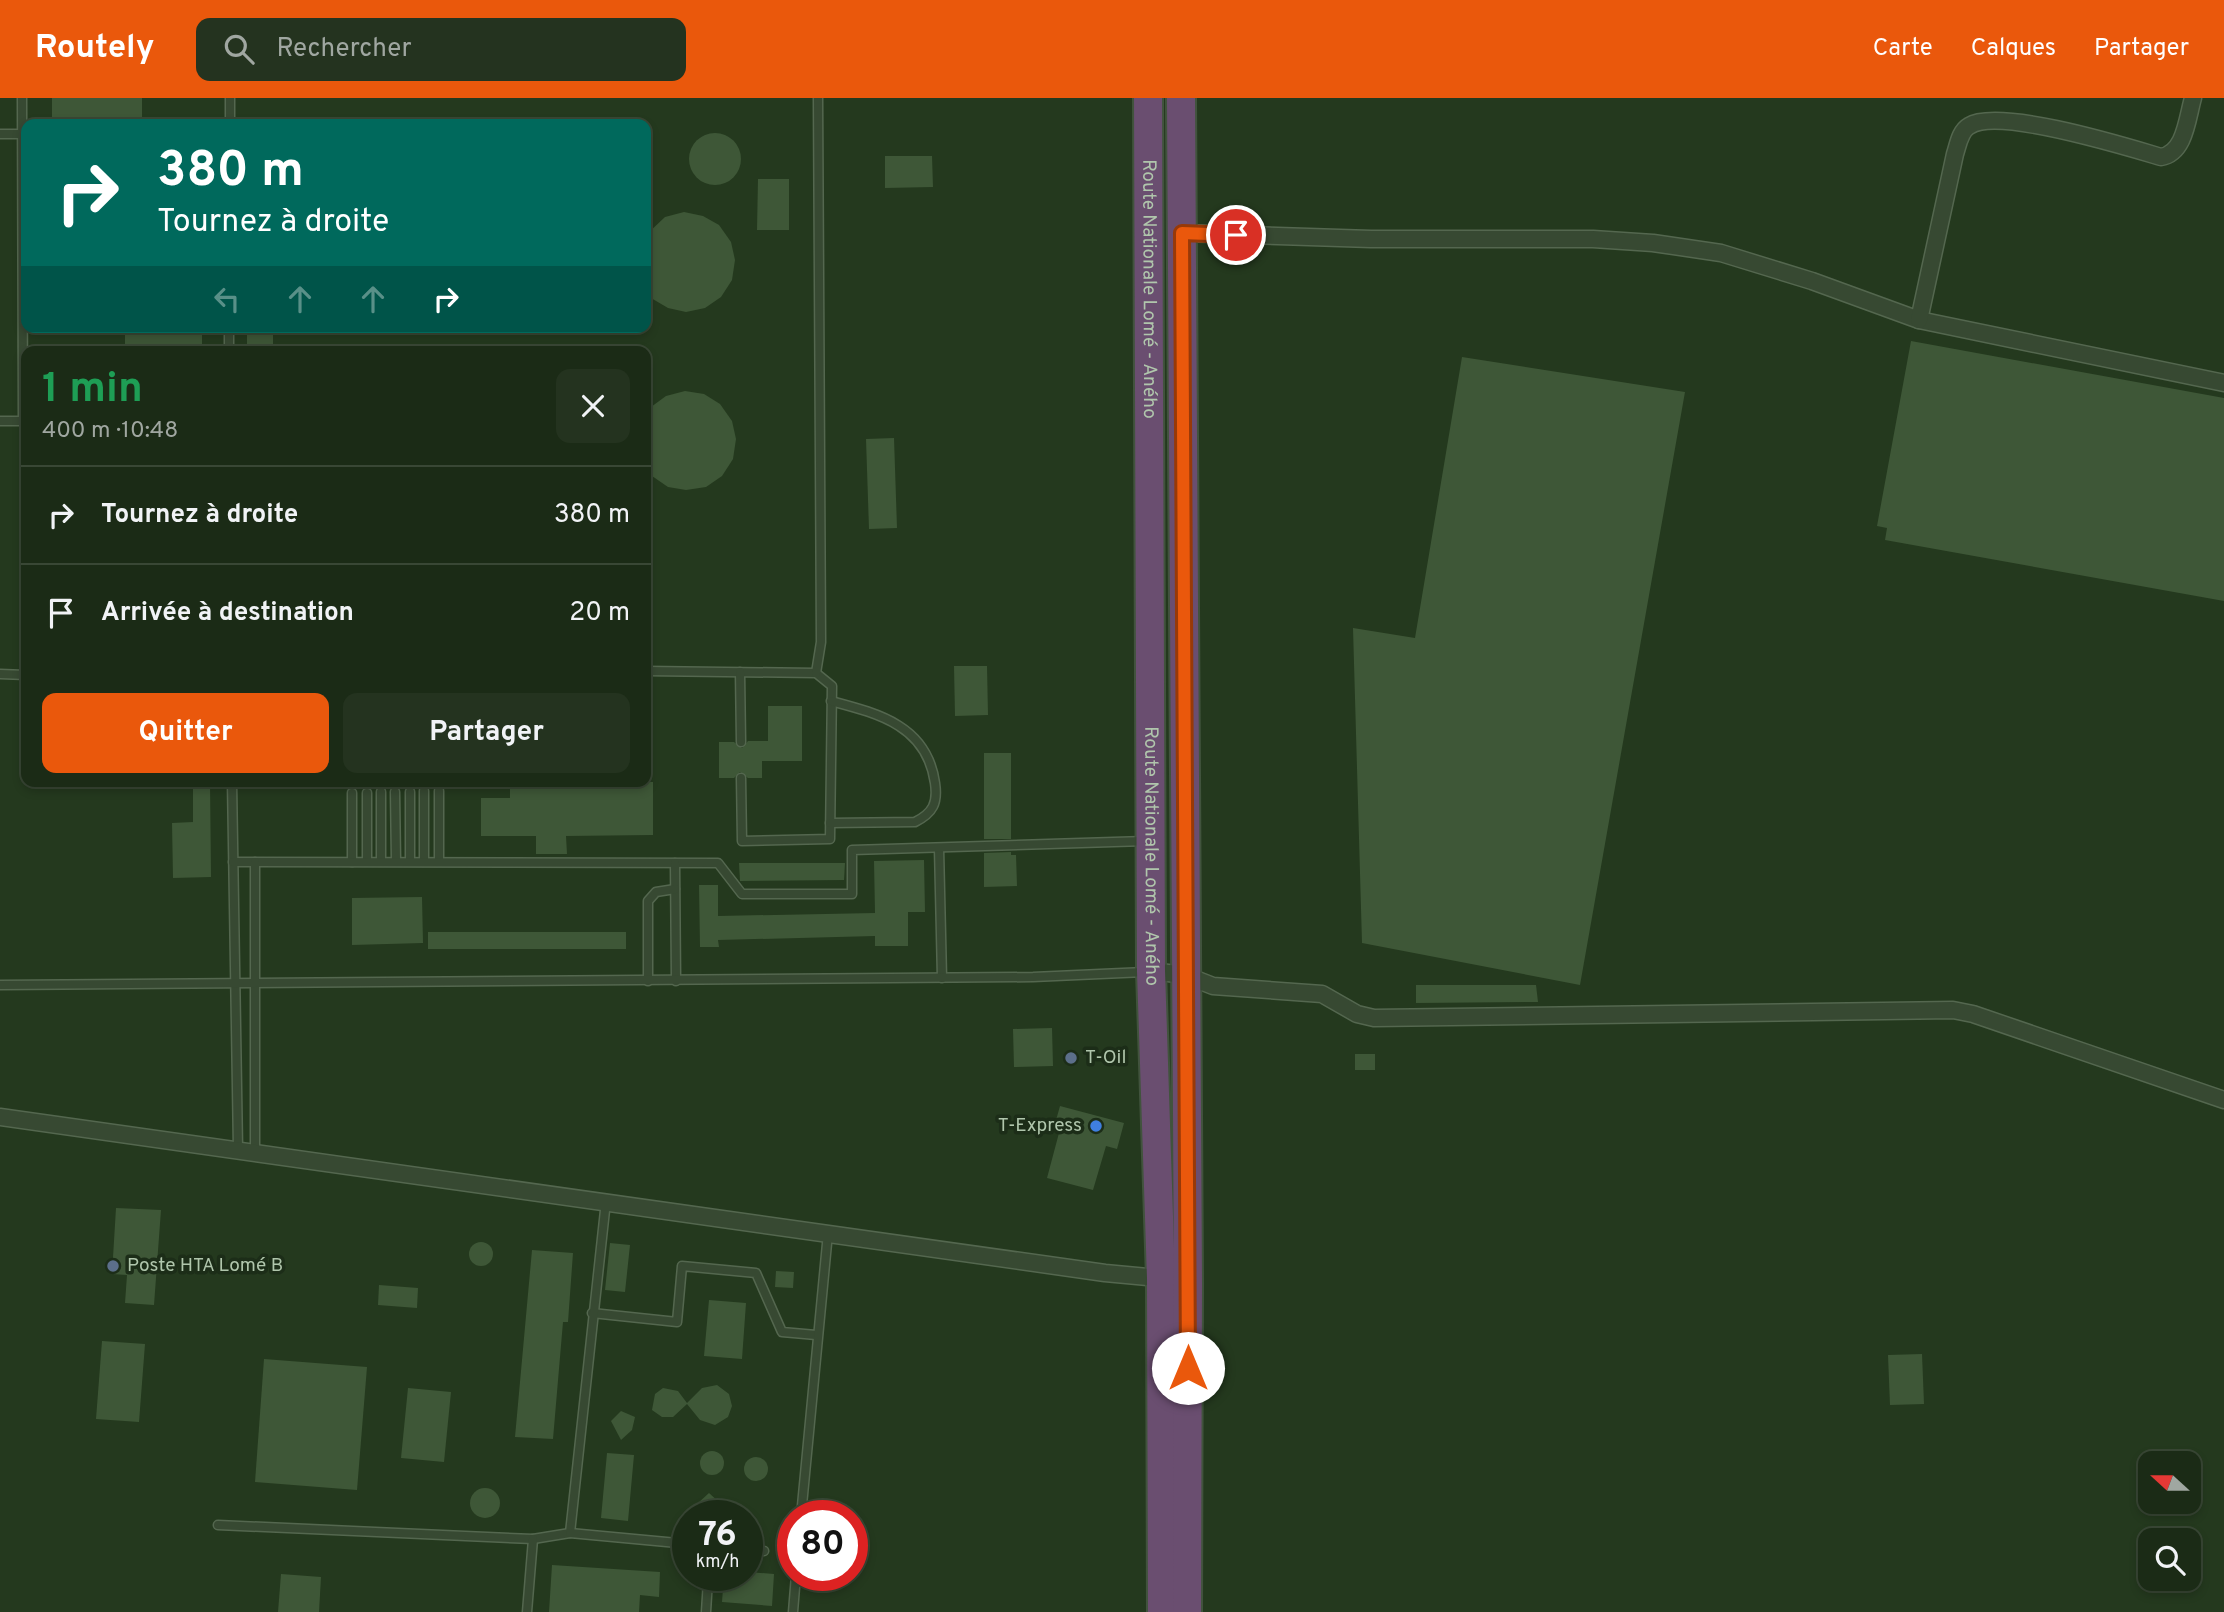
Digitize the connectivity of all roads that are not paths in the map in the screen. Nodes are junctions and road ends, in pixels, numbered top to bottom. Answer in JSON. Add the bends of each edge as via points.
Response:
{"nodes":[{"id":1,"x":22,"y":98,"type":"edge"},
{"id":2,"x":230,"y":98,"type":"edge"},
{"id":3,"x":818,"y":98,"type":"edge"},
{"id":4,"x":1149,"y":98,"type":"edge"},
{"id":5,"x":1181,"y":98,"type":"edge"},
{"id":6,"x":2193,"y":98,"type":"edge"},
{"id":7,"x":22,"y":119,"type":"edge"},
{"id":8,"x":230,"y":119,"type":"edge"},
{"id":9,"x":0,"y":134,"type":"edge"},
{"id":10,"x":21,"y":134,"type":"edge"},
{"id":11,"x":1182,"y":233,"type":"junction"},
{"id":12,"x":1919,"y":320,"type":"junction"},
{"id":13,"x":2224,"y":383,"type":"edge"},
{"id":14,"x":0,"y":421,"type":"edge"},
{"id":15,"x":21,"y":421,"type":"edge"},
{"id":16,"x":651,"y":671,"type":"edge"},
{"id":17,"x":740,"y":672,"type":"junction"},
{"id":18,"x":816,"y":673,"type":"junction"},
{"id":19,"x":0,"y":674,"type":"edge"},
{"id":20,"x":21,"y":675,"type":"edge"},
{"id":21,"x":831,"y":701,"type":"junction"},
{"id":22,"x":741,"y":741,"type":"dead end"},
{"id":23,"x":741,"y":778,"type":"dead end"},
{"id":24,"x":232,"y":787,"type":"edge"},
{"id":25,"x":424,"y":791,"type":"dead end"},
{"id":26,"x":439,"y":791,"type":"dead end"},
{"id":27,"x":381,"y":792,"type":"dead end"},
{"id":28,"x":395,"y":792,"type":"dead end"},
{"id":29,"x":410,"y":792,"type":"dead end"},
{"id":30,"x":352,"y":793,"type":"dead end"},
{"id":31,"x":367,"y":793,"type":"dead end"},
{"id":32,"x":830,"y":824,"type":"junction"},
{"id":33,"x":1151,"y":841,"type":"junction"},
{"id":34,"x":939,"y":848,"type":"junction"},
{"id":35,"x":367,"y":861,"type":"junction"},
{"id":36,"x":381,"y":861,"type":"junction"},
{"id":37,"x":396,"y":861,"type":"junction"},
{"id":38,"x":410,"y":861,"type":"junction"},
{"id":39,"x":424,"y":861,"type":"junction"},
{"id":40,"x":439,"y":861,"type":"junction"},
{"id":41,"x":233,"y":862,"type":"junction"},
{"id":42,"x":255,"y":862,"type":"junction"},
{"id":43,"x":352,"y":862,"type":"junction"},
{"id":44,"x":675,"y":863,"type":"junction"},
{"id":45,"x":675,"y":889,"type":"junction"},
{"id":46,"x":1151,"y":971,"type":"junction"},
{"id":47,"x":1185,"y":975,"type":"junction"},
{"id":48,"x":942,"y":978,"type":"junction"},
{"id":49,"x":648,"y":981,"type":"junction"},
{"id":50,"x":676,"y":981,"type":"junction"},
{"id":51,"x":235,"y":984,"type":"junction"},
{"id":52,"x":256,"y":984,"type":"junction"},
{"id":53,"x":0,"y":985,"type":"edge"},
{"id":54,"x":2224,"y":1100,"type":"edge"},
{"id":55,"x":0,"y":1116,"type":"edge"},
{"id":56,"x":238,"y":1149,"type":"junction"},
{"id":57,"x":256,"y":1152,"type":"junction"},
{"id":58,"x":606,"y":1201,"type":"junction"},
{"id":59,"x":828,"y":1233,"type":"junction"},
{"id":60,"x":1161,"y":1278,"type":"junction"},
{"id":61,"x":1188,"y":1283,"type":"junction"},
{"id":62,"x":592,"y":1314,"type":"junction"},
{"id":63,"x":816,"y":1335,"type":"junction"},
{"id":64,"x":802,"y":1500,"type":"edge"},
{"id":65,"x":218,"y":1525,"type":"dead end"},
{"id":66,"x":570,"y":1533,"type":"junction"},
{"id":67,"x":533,"y":1539,"type":"junction"},
{"id":68,"x":672,"y":1543,"type":"edge"},
{"id":69,"x":707,"y":1591,"type":"edge"},
{"id":70,"x":795,"y":1591,"type":"edge"},
{"id":71,"x":527,"y":1612,"type":"edge"},
{"id":72,"x":706,"y":1612,"type":"edge"},
{"id":73,"x":793,"y":1612,"type":"edge"},
{"id":74,"x":1162,"y":1612,"type":"edge"},
{"id":75,"x":1187,"y":1612,"type":"edge"}],
"edges":[{"from":1,"to":7,"type":"lane"},
{"from":2,"to":8,"type":"lane"},
{"from":3,"to":18,"type":"lane","via":[[821,642]]},
{"from":4,"to":33,"type":"highway","name":"Route Nationale Lomé - Aného"},
{"from":5,"to":11,"type":"highway","name":"Route Nationale Lomé - Aného"},
{"from":6,"to":12,"type":"street","via":[[2178,149],[2161,158],[2086,134],[1993,121],[1971,124],[1962,131]]},
{"from":9,"to":10,"type":"lane"},
{"from":11,"to":12,"type":"street","via":[[1653,243],[1721,253]]},
{"from":11,"to":47,"type":"highway","name":"Route Nationale Lomé - Aného"},
{"from":12,"to":13,"type":"street"},
{"from":14,"to":15,"type":"lane"},
{"from":16,"to":17,"type":"lane"},
{"from":17,"to":18,"type":"lane"},
{"from":17,"to":22,"type":"lane"},
{"from":18,"to":21,"type":"lane","via":[[832,686]]},
{"from":19,"to":20,"type":"lane"},
{"from":21,"to":32,"type":"lane"},
{"from":21,"to":32,"type":"lane","via":[[888,719],[909,732],[929,757],[937,794],[927,816],[915,822]]},
{"from":23,"to":32,"type":"lane","via":[[742,841],[830,839]]},
{"from":24,"to":41,"type":"lane"},
{"from":25,"to":39,"type":"lane"},
{"from":26,"to":40,"type":"lane"},
{"from":27,"to":36,"type":"lane"},
{"from":28,"to":37,"type":"lane"},
{"from":29,"to":38,"type":"lane"},
{"from":30,"to":43,"type":"lane"},
{"from":31,"to":35,"type":"lane"},
{"from":33,"to":34,"type":"lane"},
{"from":33,"to":46,"type":"highway","name":"Route Nationale Lomé - Aného"},
{"from":34,"to":44,"type":"lane","via":[[852,850],[852,894],[742,894],[718,863]]},
{"from":34,"to":48,"type":"lane"},
{"from":35,"to":36,"type":"lane"},
{"from":35,"to":43,"type":"lane"},
{"from":36,"to":37,"type":"lane"},
{"from":37,"to":38,"type":"lane"},
{"from":38,"to":39,"type":"lane"},
{"from":39,"to":40,"type":"lane"},
{"from":40,"to":44,"type":"lane"},
{"from":41,"to":42,"type":"lane"},
{"from":41,"to":51,"type":"lane"},
{"from":42,"to":43,"type":"lane"},
{"from":42,"to":52,"type":"lane"},
{"from":44,"to":45,"type":"lane"},
{"from":45,"to":49,"type":"lane","via":[[656,892],[648,901]]},
{"from":45,"to":50,"type":"lane"},
{"from":46,"to":47,"type":"street"},
{"from":46,"to":48,"type":"lane"},
{"from":46,"to":60,"type":"highway","name":"Route Nationale Lomé - Aného"},
{"from":47,"to":54,"type":"street","via":[[1213,986],[1322,994],[1374,1018],[1954,1010]]},
{"from":47,"to":61,"type":"highway","name":"Route Nationale Lomé - Aného"},
{"from":48,"to":50,"type":"lane"},
{"from":49,"to":50,"type":"lane"},
{"from":49,"to":52,"type":"lane"},
{"from":51,"to":52,"type":"lane"},
{"from":51,"to":53,"type":"lane"},
{"from":51,"to":56,"type":"lane"},
{"from":52,"to":57,"type":"lane"},
{"from":55,"to":56,"type":"street"},
{"from":56,"to":57,"type":"street"},
{"from":57,"to":58,"type":"street"},
{"from":58,"to":59,"type":"street"},
{"from":58,"to":62,"type":"lane"},
{"from":59,"to":60,"type":"street"},
{"from":59,"to":63,"type":"lane"},
{"from":60,"to":61,"type":"street"},
{"from":60,"to":74,"type":"highway","name":"Route Nationale Lomé - Aného"},
{"from":61,"to":75,"type":"highway","name":"Route Nationale Lomé - Aného"},
{"from":62,"to":63,"type":"lane","via":[[677,1322],[682,1266],[756,1273],[782,1332]]},
{"from":62,"to":66,"type":"lane"},
{"from":63,"to":64,"type":"lane"},
{"from":65,"to":67,"type":"lane"},
{"from":66,"to":67,"type":"lane"},
{"from":66,"to":68,"type":"lane"},
{"from":67,"to":71,"type":"lane"},
{"from":69,"to":72,"type":"lane"},
{"from":70,"to":73,"type":"lane"}]}
